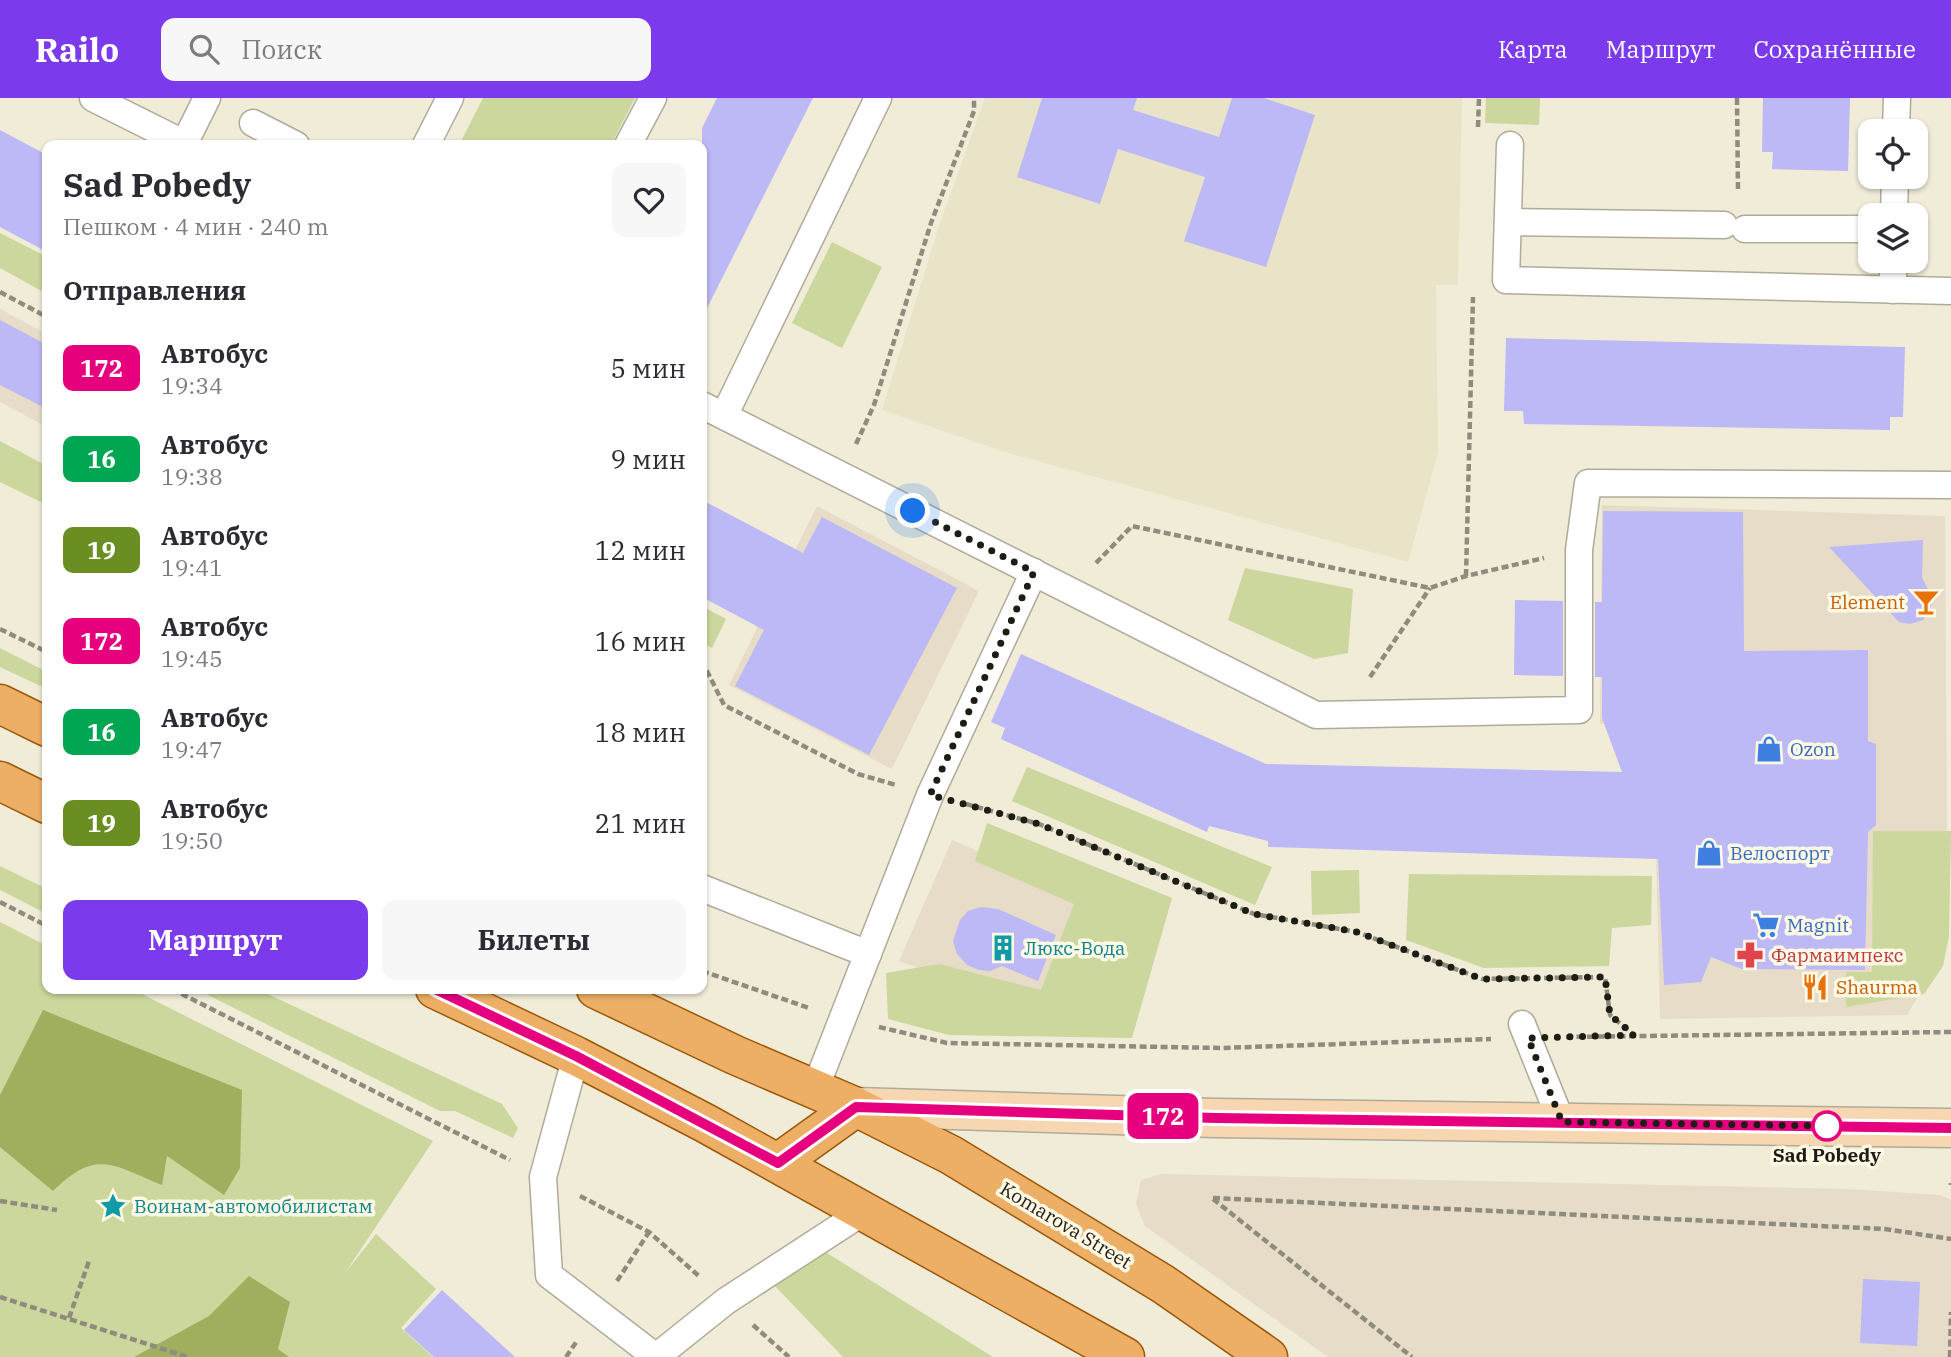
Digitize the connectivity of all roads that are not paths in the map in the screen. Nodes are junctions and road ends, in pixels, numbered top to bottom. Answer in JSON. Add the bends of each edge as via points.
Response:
{"nodes":[{"id":1,"x":93,"y":98,"type":"edge"},
{"id":2,"x":207,"y":98,"type":"edge"},
{"id":3,"x":450,"y":98,"type":"edge"},
{"id":4,"x":653,"y":98,"type":"edge"},
{"id":5,"x":878,"y":98,"type":"edge"},
{"id":6,"x":1897,"y":98,"type":"edge"},
{"id":7,"x":1896,"y":119,"type":"edge"},
{"id":8,"x":253,"y":123,"type":"dead end"},
{"id":9,"x":175,"y":140,"type":"edge"},
{"id":10,"x":187,"y":140,"type":"edge"},
{"id":11,"x":286,"y":140,"type":"edge"},
{"id":12,"x":429,"y":140,"type":"edge"},
{"id":13,"x":631,"y":140,"type":"edge"},
{"id":14,"x":1510,"y":145,"type":"dead end"},
{"id":15,"x":1508,"y":222,"type":"junction"},
{"id":16,"x":1858,"y":229,"type":"edge"},
{"id":17,"x":1894,"y":273,"type":"edge"},
{"id":18,"x":1893,"y":290,"type":"junction"},
{"id":19,"x":1951,"y":291,"type":"edge"},
{"id":20,"x":713,"y":410,"type":"edge"},
{"id":21,"x":1951,"y":485,"type":"edge"},
{"id":22,"x":1034,"y":572,"type":"junction"},
{"id":23,"x":0,"y":704,"type":"edge"},
{"id":24,"x":42,"y":725,"type":"edge"},
{"id":25,"x":0,"y":781,"type":"edge"},
{"id":26,"x":42,"y":802,"type":"edge"},
{"id":27,"x":707,"y":890,"type":"edge"},
{"id":28,"x":868,"y":954,"type":"junction"},
{"id":29,"x":446,"y":994,"type":"edge"},
{"id":30,"x":607,"y":994,"type":"edge"},
{"id":31,"x":1525,"y":1031,"type":"road end"},
{"id":32,"x":576,"y":1056,"type":"junction"},
{"id":33,"x":815,"y":1089,"type":"junction"},
{"id":34,"x":856,"y":1107,"type":"junction"},
{"id":35,"x":1562,"y":1122,"type":"junction"},
{"id":36,"x":1951,"y":1128,"type":"edge"},
{"id":37,"x":778,"y":1163,"type":"junction"},
{"id":38,"x":866,"y":1210,"type":"junction"},
{"id":39,"x":1125,"y":1357,"type":"edge"},
{"id":40,"x":1268,"y":1357,"type":"edge"}],
"edges":[{"from":1,"to":9,"type":"lane"},
{"from":2,"to":10,"type":"lane"},
{"from":3,"to":12,"type":"lane"},
{"from":4,"to":13,"type":"lane"},
{"from":5,"to":20,"type":"lane"},
{"from":6,"to":7,"type":"lane"},
{"from":8,"to":11,"type":"lane"},
{"from":14,"to":15,"type":"lane"},
{"from":15,"to":16,"type":"lane"},
{"from":15,"to":18,"type":"lane","via":[[1506,280]]},
{"from":17,"to":18,"type":"lane"},
{"from":18,"to":19,"type":"lane"},
{"from":20,"to":22,"type":"lane"},
{"from":21,"to":22,"type":"lane","via":[[1588,483],[1579,550],[1579,710],[1316,715]]},
{"from":22,"to":28,"type":"lane","via":[[930,795]]},
{"from":23,"to":24,"type":"main road"},
{"from":25,"to":26,"type":"main road"},
{"from":27,"to":28,"type":"lane"},
{"from":28,"to":33,"type":"lane"},
{"from":29,"to":32,"type":"main road"},
{"from":30,"to":33,"type":"main road","name":"Komarova Street"},
{"from":31,"to":35,"type":"lane"},
{"from":32,"to":37,"type":"main road"},
{"from":32,"to":38,"type":"lane","via":[[543,1177],[548,1275],[656,1357],[726,1301]]},
{"from":33,"to":34,"type":"main road","name":"Komarova Street"},
{"from":34,"to":35,"type":"main road"},
{"from":34,"to":37,"type":"main road"},
{"from":34,"to":40,"type":"main road","name":"Komarova Street","via":[[963,1162],[1163,1284]]},
{"from":35,"to":36,"type":"main road"},
{"from":37,"to":38,"type":"main road"},
{"from":38,"to":39,"type":"main road"}]}
